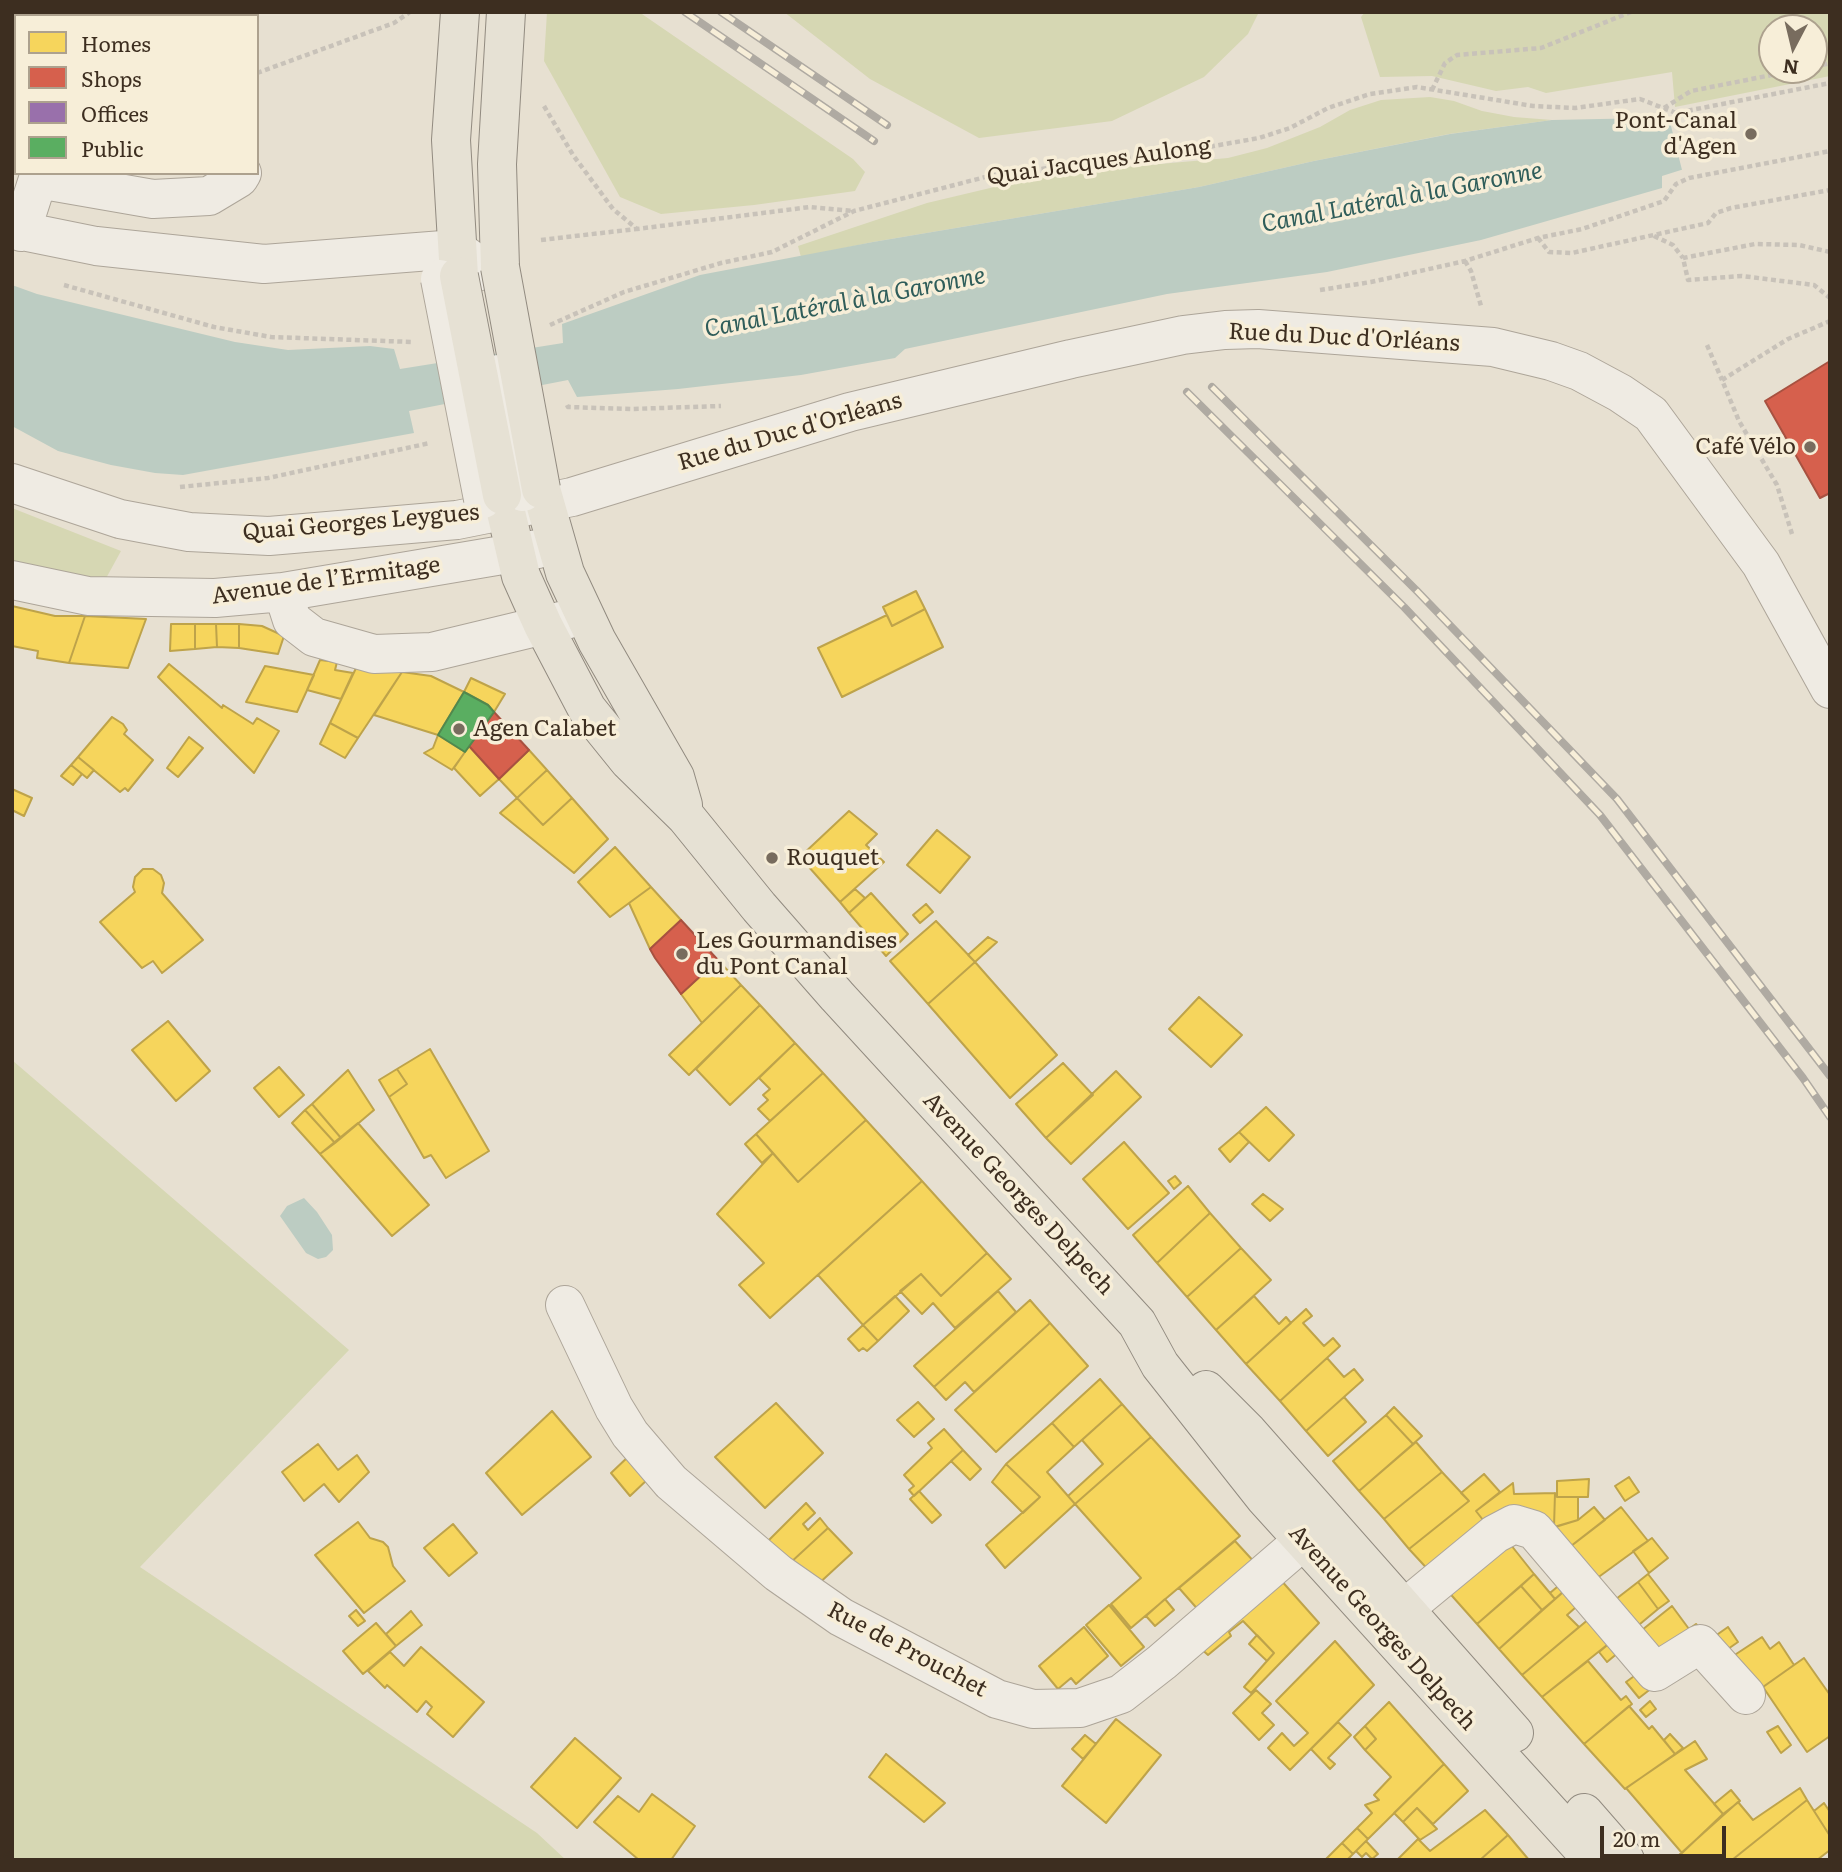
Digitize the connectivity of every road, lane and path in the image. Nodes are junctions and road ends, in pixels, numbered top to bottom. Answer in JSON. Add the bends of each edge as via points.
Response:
{"nodes":[{"id":1,"x":410,"y":12,"type":"edge"},
{"id":2,"x":460,"y":12,"type":"edge"},
{"id":3,"x":506,"y":12,"type":"edge"},
{"id":4,"x":1631,"y":12,"type":"edge"},
{"id":5,"x":259,"y":72,"type":"edge"},
{"id":6,"x":1758,"y":78,"type":"edge"},
{"id":7,"x":1830,"y":83,"type":"edge"},
{"id":8,"x":1432,"y":90,"type":"junction"},
{"id":9,"x":543,"y":105,"type":"dead end"},
{"id":10,"x":1663,"y":108,"type":"junction"},
{"id":11,"x":1830,"y":151,"type":"edge"},
{"id":12,"x":22,"y":175,"type":"edge"},
{"id":13,"x":32,"y":175,"type":"edge"},
{"id":14,"x":241,"y":175,"type":"edge"},
{"id":15,"x":1830,"y":190,"type":"edge"},
{"id":16,"x":854,"y":211,"type":"junction"},
{"id":17,"x":637,"y":229,"type":"junction"},
{"id":18,"x":16,"y":230,"type":"edge"},
{"id":19,"x":1654,"y":236,"type":"junction"},
{"id":20,"x":541,"y":240,"type":"dead end"},
{"id":21,"x":1830,"y":253,"type":"edge"},
{"id":22,"x":1683,"y":258,"type":"junction"},
{"id":23,"x":1465,"y":261,"type":"dead end"},
{"id":24,"x":462,"y":266,"type":"junction"},
{"id":25,"x":52,"y":281,"type":"dead end"},
{"id":26,"x":1830,"y":298,"type":"edge"},
{"id":27,"x":1482,"y":311,"type":"dead end"},
{"id":28,"x":1830,"y":321,"type":"edge"},
{"id":29,"x":545,"y":327,"type":"dead end"},
{"id":30,"x":424,"y":342,"type":"dead end"},
{"id":31,"x":1707,"y":345,"type":"dead end"},
{"id":32,"x":1722,"y":380,"type":"junction"},
{"id":33,"x":561,"y":396,"type":"dead end"},
{"id":34,"x":729,"y":405,"type":"dead end"},
{"id":35,"x":439,"y":441,"type":"dead end"},
{"id":36,"x":12,"y":483,"type":"edge"},
{"id":37,"x":173,"y":487,"type":"dead end"},
{"id":38,"x":509,"y":503,"type":"junction"},
{"id":39,"x":517,"y":553,"type":"junction"},
{"id":40,"x":1761,"y":564,"type":"junction"},
{"id":41,"x":12,"y":580,"type":"edge"},
{"id":42,"x":283,"y":592,"type":"junction"},
{"id":43,"x":556,"y":622,"type":"junction"},
{"id":44,"x":1830,"y":689,"type":"edge"},
{"id":45,"x":663,"y":755,"type":"junction"},
{"id":46,"x":686,"y":817,"type":"junction"},
{"id":47,"x":565,"y":1305,"type":"dead end"},
{"id":48,"x":1314,"y":1531,"type":"junction"},
{"id":49,"x":1404,"y":1609,"type":"junction"},
{"id":50,"x":1746,"y":1695,"type":"dead end"},
{"id":51,"x":1593,"y":1860,"type":"edge"},
{"id":52,"x":1625,"y":1860,"type":"edge"}],
"edges":[{"from":1,"to":5,"type":"path","via":[[385,27]]},
{"from":2,"to":24,"type":"main road","via":[[451,140]]},
{"from":3,"to":24,"type":"main road","via":[[497,164]]},
{"from":4,"to":8,"type":"path","via":[[1541,48],[1457,55],[1445,63]]},
{"from":6,"to":10,"type":"path","via":[[1691,91]]},
{"from":7,"to":10,"type":"path","name":"Quai Jacques Aulong","via":[[1676,113]]},
{"from":8,"to":10,"type":"path","name":"Quai Jacques Aulong","via":[[1533,106],[1575,108],[1640,99]]},
{"from":8,"to":16,"type":"path","name":"Quai Jacques Aulong","via":[[1417,87],[1370,94],[1259,138],[993,175]]},
{"from":9,"to":17,"type":"path","via":[[613,209]]},
{"from":11,"to":19,"type":"path","via":[[1689,178],[1676,184],[1664,201],[1582,229],[1536,238],[1549,252],[1572,253]]},
{"from":12,"to":18,"type":"street"},
{"from":13,"to":14,"type":"street","via":[[153,199],[209,196]]},
{"from":15,"to":19,"type":"path","via":[[1731,208],[1716,213],[1708,223]]},
{"from":16,"to":17,"type":"path","via":[[810,206]]},
{"from":16,"to":29,"type":"path","name":"Quai Jacques Aulong","via":[[772,252],[624,292]]},
{"from":17,"to":20,"type":"path"},
{"from":18,"to":24,"type":"street","via":[[96,246],[264,264]]},
{"from":19,"to":22,"type":"path","via":[[1673,245]]},
{"from":21,"to":22,"type":"path","via":[[1799,245],[1755,244]]},
{"from":22,"to":26,"type":"path","via":[[1688,280],[1742,276],[1814,285]]},
{"from":23,"to":27,"type":"path"},
{"from":24,"to":38,"type":"main road","bridge":true},
{"from":24,"to":38,"type":"street","bridge":true},
{"from":25,"to":30,"type":"path","via":[[214,327],[271,337]]},
{"from":28,"to":32,"type":"path","via":[[1788,339]]},
{"from":31,"to":32,"type":"path"},
{"from":32,"to":40,"type":"path","via":[[1777,485],[1794,537]]},
{"from":33,"to":34,"type":"path","via":[[568,407]]},
{"from":35,"to":37,"type":"path","via":[[268,478]]},
{"from":36,"to":38,"type":"street","name":"Quai Georges Leygues","via":[[120,519],[188,532],[269,536]]},
{"from":38,"to":39,"type":"main road","name":"Avenue Georges Delpech"},
{"from":38,"to":40,"type":"street","name":"Rue du Duc d'Orléans","via":[[572,498],[850,412],[1071,359],[1170,338],[1258,329],[1493,347],[1579,370],[1651,414]]},
{"from":38,"to":45,"type":"main road","via":[[559,557],[597,641]]},
{"from":39,"to":42,"type":"street","name":"Avenue de l’Ermitage"},
{"from":39,"to":43,"type":"main road","name":"Avenue Georges Delpech","via":[[521,576]]},
{"from":40,"to":44,"type":"street","name":"Rue du Duc d'Orléans"},
{"from":41,"to":42,"type":"street","name":"Avenue de l’Ermitage","via":[[88,596],[144,599]]},
{"from":42,"to":43,"type":"street","via":[[292,620],[313,637],[374,654],[432,652]]},
{"from":43,"to":45,"type":"street","via":[[585,653],[625,720]]},
{"from":43,"to":46,"type":"main road","name":"Avenue Georges Delpech","via":[[587,709],[629,761]]},
{"from":45,"to":46,"type":"main road","via":[[675,777]]},
{"from":46,"to":48,"type":"main road","name":"Avenue Georges Delpech","via":[[837,996],[1137,1323],[1160,1366],[1265,1498]]},
{"from":47,"to":48,"type":"street","name":"Rue de Prouchet","via":[[614,1408],[671,1482],[829,1610],[997,1699],[1034,1709],[1080,1708],[1121,1693]]},
{"from":48,"to":49,"type":"main road"},
{"from":48,"to":51,"type":"main road","name":"Avenue Georges Delpech"},
{"from":49,"to":50,"type":"street","via":[[1495,1534],[1514,1524],[1534,1530],[1655,1672],[1700,1644]]},
{"from":49,"to":52,"type":"main road"}]}
